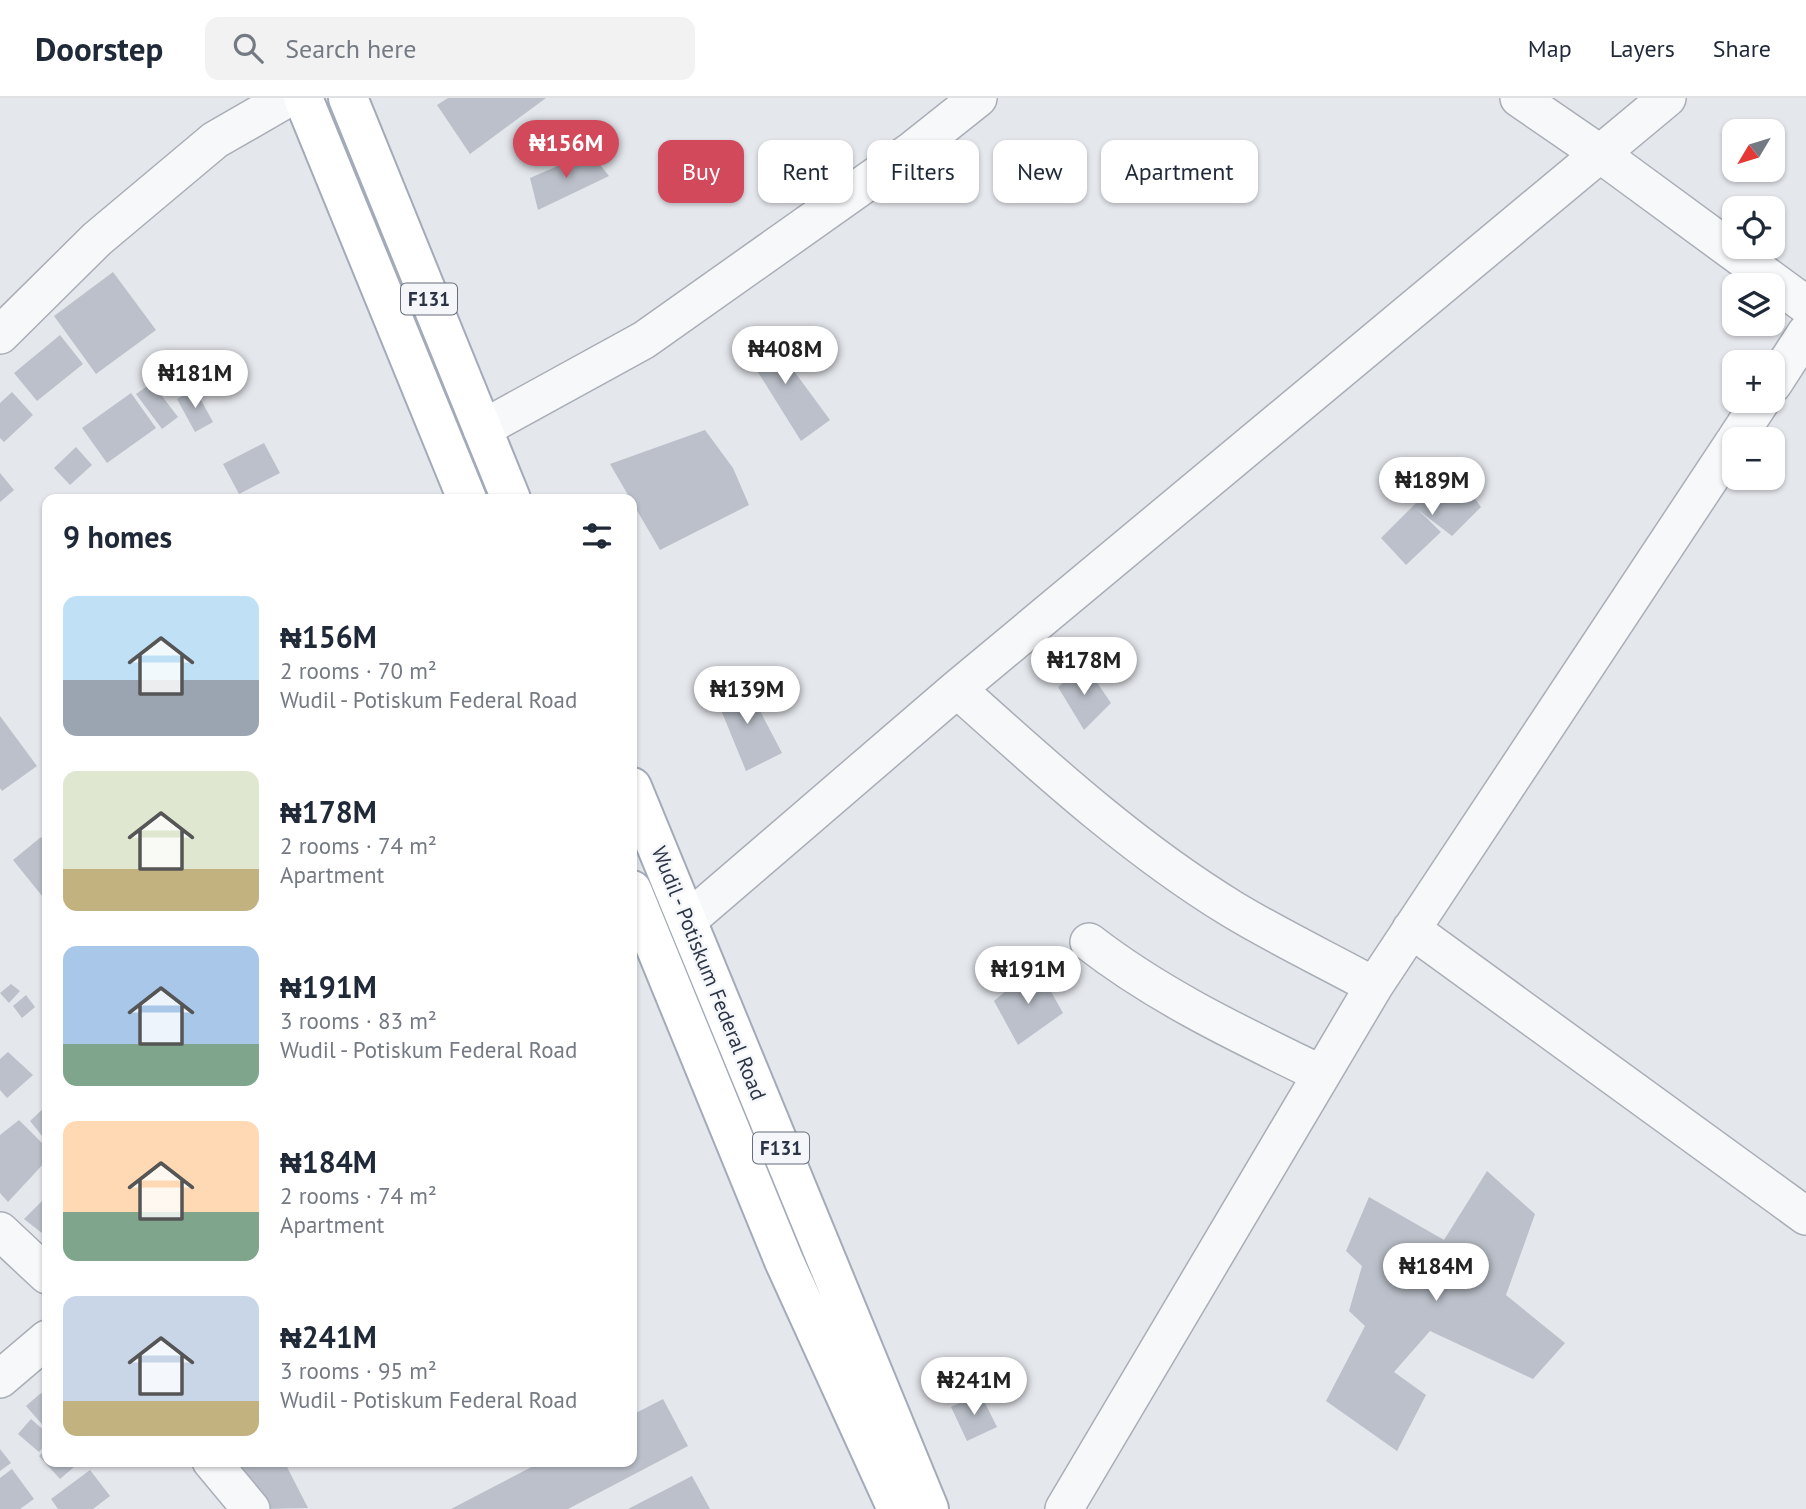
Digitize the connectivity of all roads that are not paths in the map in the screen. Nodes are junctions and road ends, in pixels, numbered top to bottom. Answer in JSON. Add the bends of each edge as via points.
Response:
{"nodes":[{"id":1,"x":288,"y":98,"type":"edge"},
{"id":2,"x":303,"y":98,"type":"edge"},
{"id":3,"x":348,"y":98,"type":"edge"},
{"id":4,"x":978,"y":98,"type":"edge"},
{"id":5,"x":1518,"y":98,"type":"edge"},
{"id":6,"x":1667,"y":98,"type":"edge"},
{"id":7,"x":1599,"y":153,"type":"junction"},
{"id":8,"x":1806,"y":305,"type":"edge"},
{"id":9,"x":1806,"y":334,"type":"edge"},
{"id":10,"x":0,"y":335,"type":"edge"},
{"id":11,"x":1785,"y":366,"type":"edge"},
{"id":12,"x":482,"y":429,"type":"junction"},
{"id":13,"x":1722,"y":461,"type":"edge"},
{"id":14,"x":465,"y":494,"type":"edge"},
{"id":15,"x":510,"y":494,"type":"edge"},
{"id":16,"x":957,"y":689,"type":"junction"},
{"id":17,"x":637,"y":799,"type":"edge"},
{"id":18,"x":637,"y":918,"type":"edge"},
{"id":19,"x":687,"y":920,"type":"junction"},
{"id":20,"x":1412,"y":929,"type":"junction"},
{"id":21,"x":1089,"y":942,"type":"dead end"},
{"id":22,"x":642,"y":946,"type":"edge"},
{"id":23,"x":1374,"y":986,"type":"junction"},
{"id":24,"x":1321,"y":1074,"type":"junction"},
{"id":25,"x":1806,"y":1216,"type":"edge"},
{"id":26,"x":0,"y":1231,"type":"edge"},
{"id":27,"x":42,"y":1270,"type":"edge"},
{"id":28,"x":42,"y":1343,"type":"edge"},
{"id":29,"x":0,"y":1378,"type":"edge"},
{"id":30,"x":216,"y":1467,"type":"edge"},
{"id":31,"x":251,"y":1509,"type":"edge"},
{"id":32,"x":897,"y":1509,"type":"edge"},
{"id":33,"x":929,"y":1509,"type":"edge"},
{"id":34,"x":1064,"y":1509,"type":"edge"}],
"edges":[{"from":1,"to":10,"type":"street","via":[[204,149],[97,239]]},
{"from":2,"to":14,"type":"main road","number":"F131"},
{"from":3,"to":12,"type":"main road","number":"F131"},
{"from":4,"to":12,"type":"street","via":[[914,149],[644,340]]},
{"from":5,"to":7,"type":"street"},
{"from":6,"to":7,"type":"street"},
{"from":7,"to":8,"type":"street"},
{"from":7,"to":16,"type":"street"},
{"from":9,"to":11,"type":"street"},
{"from":12,"to":15,"type":"main road","number":"F131"},
{"from":13,"to":20,"type":"street"},
{"from":16,"to":19,"type":"street"},
{"from":16,"to":23,"type":"street","via":[[1067,787],[1183,876],[1232,909]]},
{"from":17,"to":19,"type":"main road","name":"Wudil - Potiskum Federal Road","number":"F131"},
{"from":18,"to":22,"type":"main road","name":"Wudil - Potiskum Federal Road","number":"F131"},
{"from":19,"to":33,"type":"main road","name":"Wudil - Potiskum Federal Road","number":"F131"},
{"from":20,"to":23,"type":"street"},
{"from":20,"to":25,"type":"street"},
{"from":21,"to":24,"type":"street","via":[[1175,1001]]},
{"from":22,"to":32,"type":"main road","name":"Wudil - Potiskum Federal Road","number":"F131"},
{"from":23,"to":24,"type":"street"},
{"from":24,"to":34,"type":"street"},
{"from":26,"to":27,"type":"street"},
{"from":28,"to":29,"type":"street"},
{"from":30,"to":31,"type":"street"}]}
